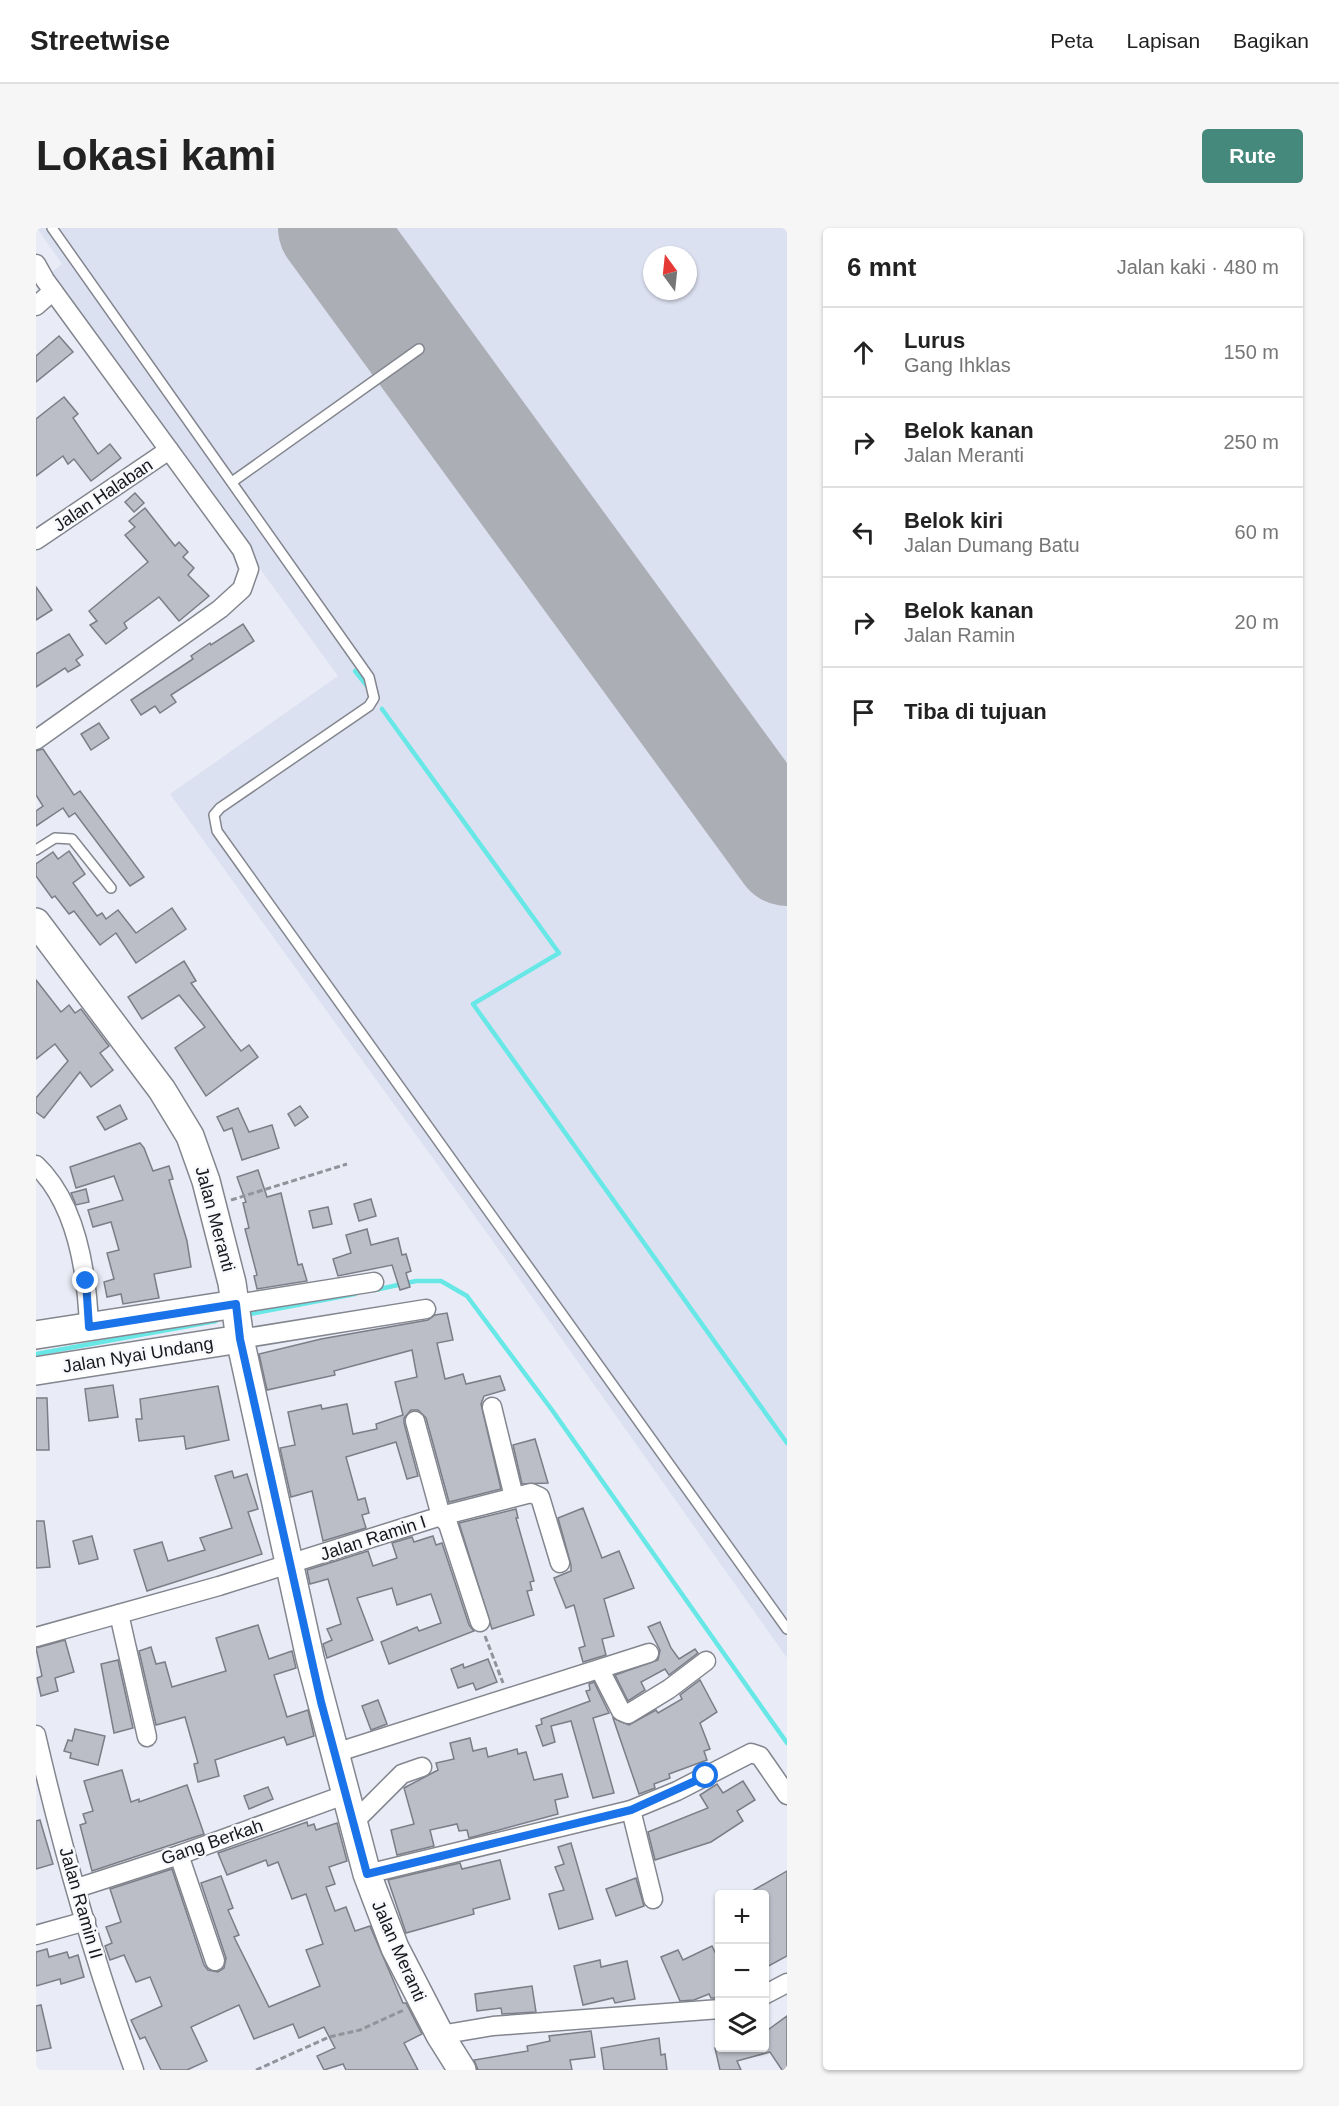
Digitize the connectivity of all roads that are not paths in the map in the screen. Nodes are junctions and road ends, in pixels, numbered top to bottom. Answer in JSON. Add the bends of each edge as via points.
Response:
{"nodes":[{"id":1,"x":52,"y":228,"type":"edge"},
{"id":2,"x":36,"y":264,"type":"edge"},
{"id":3,"x":53,"y":291,"type":"junction"},
{"id":4,"x":36,"y":306,"type":"edge"},
{"id":5,"x":419,"y":349,"type":"dead end"},
{"id":6,"x":169,"y":450,"type":"junction"},
{"id":7,"x":232,"y":482,"type":"junction"},
{"id":8,"x":36,"y":540,"type":"edge"},
{"id":9,"x":36,"y":740,"type":"edge"},
{"id":10,"x":36,"y":850,"type":"edge"},
{"id":11,"x":111,"y":888,"type":"dead end"},
{"id":12,"x":36,"y":922,"type":"edge"},
{"id":13,"x":36,"y":1165,"type":"edge"},
{"id":14,"x":374,"y":1282,"type":"dead end"},
{"id":15,"x":426,"y":1309,"type":"dead end"},
{"id":16,"x":238,"y":1322,"type":"junction"},
{"id":17,"x":89,"y":1327,"type":"junction"},
{"id":18,"x":36,"y":1335,"type":"edge"},
{"id":19,"x":36,"y":1371,"type":"edge"},
{"id":20,"x":492,"y":1407,"type":"dead end"},
{"id":21,"x":415,"y":1421,"type":"dead end"},
{"id":22,"x":514,"y":1497,"type":"junction"},
{"id":23,"x":441,"y":1516,"type":"junction"},
{"id":24,"x":560,"y":1563,"type":"dead end"},
{"id":25,"x":290,"y":1564,"type":"junction"},
{"id":26,"x":119,"y":1614,"type":"junction"},
{"id":27,"x":480,"y":1622,"type":"road end"},
{"id":28,"x":787,"y":1629,"type":"edge"},
{"id":29,"x":36,"y":1637,"type":"edge"},
{"id":30,"x":649,"y":1653,"type":"dead end"},
{"id":31,"x":706,"y":1661,"type":"dead end"},
{"id":32,"x":600,"y":1670,"type":"junction"},
{"id":33,"x":36,"y":1735,"type":"edge"},
{"id":34,"x":147,"y":1737,"type":"dead end"},
{"id":35,"x":335,"y":1753,"type":"junction"},
{"id":36,"x":422,"y":1767,"type":"dead end"},
{"id":37,"x":346,"y":1794,"type":"junction"},
{"id":38,"x":787,"y":1795,"type":"edge"},
{"id":39,"x":43,"y":1801,"type":"edge"},
{"id":40,"x":631,"y":1810,"type":"junction"},
{"id":41,"x":354,"y":1822,"type":"junction"},
{"id":42,"x":179,"y":1855,"type":"junction"},
{"id":43,"x":367,"y":1874,"type":"junction"},
{"id":44,"x":77,"y":1888,"type":"junction"},
{"id":45,"x":653,"y":1899,"type":"dead end"},
{"id":46,"x":86,"y":1921,"type":"junction"},
{"id":47,"x":36,"y":1935,"type":"edge"},
{"id":48,"x":215,"y":1961,"type":"dead end"},
{"id":49,"x":787,"y":1983,"type":"edge"},
{"id":50,"x":769,"y":1993,"type":"edge"},
{"id":51,"x":715,"y":2008,"type":"edge"},
{"id":52,"x":440,"y":2035,"type":"junction"},
{"id":53,"x":134,"y":2070,"type":"edge"},
{"id":54,"x":462,"y":2070,"type":"edge"}],
"edges":[{"from":1,"to":7,"type":"lane"},
{"from":2,"to":3,"type":"street"},
{"from":3,"to":4,"type":"street"},
{"from":3,"to":6,"type":"street"},
{"from":5,"to":7,"type":"lane"},
{"from":6,"to":8,"type":"street","name":"Jalan Halaban"},
{"from":6,"to":9,"type":"street","via":[[242,550],[249,569],[246,583],[220,609]]},
{"from":7,"to":28,"type":"lane","via":[[369,677],[374,698],[369,706],[220,808],[214,815],[217,831]]},
{"from":10,"to":11,"type":"lane","via":[[55,838],[72,839]]},
{"from":12,"to":16,"type":"street","name":"Jalan Meranti","via":[[181,1119],[202,1166]]},
{"from":13,"to":17,"type":"street","via":[[58,1191],[69,1215],[86,1281]]},
{"from":14,"to":16,"type":"street"},
{"from":15,"to":16,"type":"street"},
{"from":16,"to":17,"type":"street"},
{"from":16,"to":19,"type":"street","name":"Jalan Nyai Undang"},
{"from":16,"to":25,"type":"street","name":"Jalan Meranti"},
{"from":17,"to":18,"type":"street"},
{"from":20,"to":22,"type":"street"},
{"from":21,"to":23,"type":"street"},
{"from":22,"to":23,"type":"street","name":"Jalan Ramin I"},
{"from":22,"to":24,"type":"street","name":"Jalan Ramin I","via":[[534,1493],[540,1497]]},
{"from":23,"to":25,"type":"street","name":"Jalan Ramin I"},
{"from":23,"to":27,"type":"street","via":[[448,1524]]},
{"from":25,"to":26,"type":"street","name":"Jalan Ramin I"},
{"from":25,"to":35,"type":"street","name":"Jalan Meranti"},
{"from":26,"to":29,"type":"street","name":"Jalan Ramin I"},
{"from":26,"to":34,"type":"street"},
{"from":30,"to":32,"type":"street"},
{"from":31,"to":32,"type":"street","via":[[628,1714],[621,1711]]},
{"from":32,"to":35,"type":"street"},
{"from":33,"to":39,"type":"street","name":"Jalan Ramin II"},
{"from":35,"to":37,"type":"street","name":"Jalan Meranti"},
{"from":36,"to":41,"type":"street","via":[[402,1774]]},
{"from":37,"to":41,"type":"street","name":"Jalan Meranti"},
{"from":37,"to":42,"type":"street","name":"Gang Berkah"},
{"from":38,"to":40,"type":"street","via":[[760,1756],[751,1753]]},
{"from":39,"to":44,"type":"street","name":"Jalan Ramin II"},
{"from":40,"to":43,"type":"street"},
{"from":40,"to":45,"type":"street"},
{"from":41,"to":43,"type":"street","name":"Jalan Meranti"},
{"from":42,"to":44,"type":"street","name":"Gang Berkah"},
{"from":42,"to":48,"type":"street"},
{"from":43,"to":52,"type":"street","name":"Jalan Meranti","via":[[386,1928]]},
{"from":44,"to":46,"type":"street","name":"Jalan Ramin II"},
{"from":46,"to":47,"type":"street"},
{"from":46,"to":53,"type":"street","name":"Jalan Ramin II"},
{"from":49,"to":50,"type":"street"},
{"from":51,"to":52,"type":"street","via":[[493,2026]]},
{"from":52,"to":54,"type":"street","name":"Jalan Meranti"}]}
